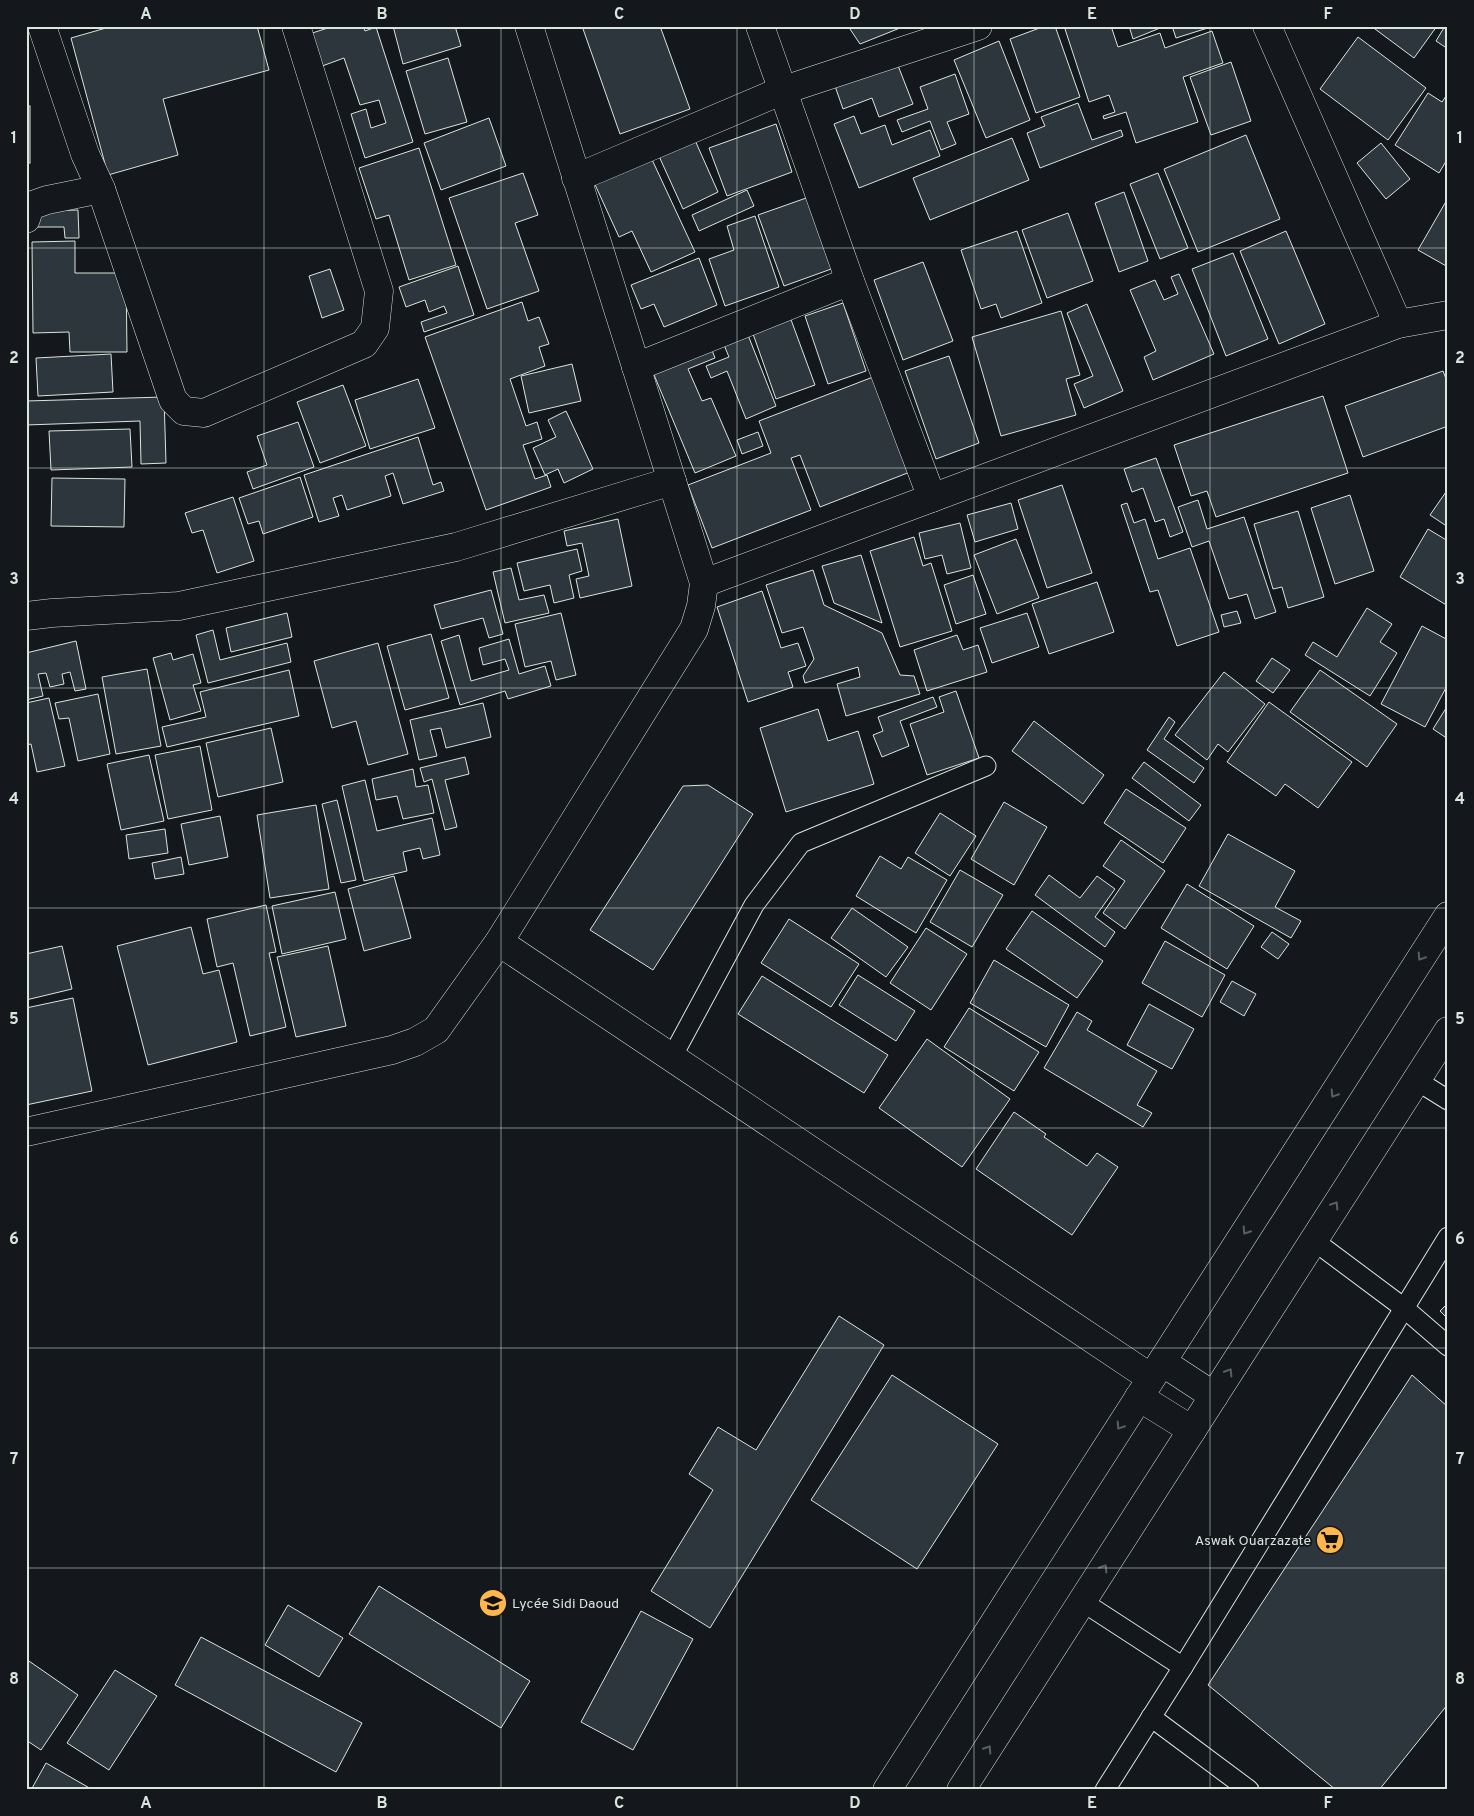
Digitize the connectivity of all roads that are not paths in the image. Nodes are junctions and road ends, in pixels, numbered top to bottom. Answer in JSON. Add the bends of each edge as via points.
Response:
{"nodes":[{"id":1,"x":42,"y":26,"type":"edge"},
{"id":2,"x":296,"y":26,"type":"edge"},
{"id":3,"x":529,"y":26,"type":"edge"},
{"id":4,"x":760,"y":26,"type":"edge"},
{"id":5,"x":978,"y":26,"type":"edge"},
{"id":6,"x":1267,"y":26,"type":"edge"},
{"id":7,"x":781,"y":91,"type":"junction"},
{"id":8,"x":576,"y":178,"type":"junction"},
{"id":9,"x":100,"y":189,"type":"junction"},
{"id":10,"x":26,"y":219,"type":"edge"},
{"id":11,"x":850,"y":281,"type":"junction"},
{"id":12,"x":1448,"y":315,"type":"edge"},
{"id":13,"x":1398,"y":324,"type":"junction"},
{"id":14,"x":636,"y":367,"type":"junction"},
{"id":15,"x":672,"y":482,"type":"junction"},
{"id":16,"x":932,"y":498,"type":"junction"},
{"id":17,"x":704,"y":582,"type":"junction"},
{"id":18,"x":26,"y":616,"type":"edge"},
{"id":19,"x":986,"y":766,"type":"dead end"},
{"id":20,"x":1448,"y":916,"type":"edge"},
{"id":21,"x":499,"y":942,"type":"junction"},
{"id":22,"x":1448,"y":1031,"type":"edge"},
{"id":23,"x":672,"y":1056,"type":"junction"},
{"id":24,"x":1416,"y":1080,"type":"junction"},
{"id":25,"x":1448,"y":1100,"type":"edge"},
{"id":26,"x":26,"y":1132,"type":"edge"},
{"id":27,"x":1448,"y":1237,"type":"edge"},
{"id":28,"x":1313,"y":1240,"type":"junction"},
{"id":29,"x":1404,"y":1308,"type":"junction"},
{"id":30,"x":1448,"y":1346,"type":"edge"},
{"id":31,"x":1151,"y":1379,"type":"junction"},
{"id":32,"x":1214,"y":1396,"type":"junction"},
{"id":33,"x":1192,"y":1430,"type":"junction"},
{"id":34,"x":1083,"y":1602,"type":"junction"},
{"id":35,"x":1183,"y":1667,"type":"junction"},
{"id":36,"x":1151,"y":1717,"type":"junction"},
{"id":37,"x":887,"y":1790,"type":"edge"},
{"id":38,"x":961,"y":1790,"type":"edge"},
{"id":39,"x":1104,"y":1790,"type":"edge"},
{"id":40,"x":1249,"y":1790,"type":"edge"}],
"edges":[{"from":1,"to":9,"type":"street"},
{"from":2,"to":9,"type":"street","via":[[379,291],[376,328],[364,344],[204,413],[184,411],[173,400]]},
{"from":3,"to":8,"type":"street"},
{"from":4,"to":7,"type":"street"},
{"from":5,"to":7,"type":"street"},
{"from":6,"to":13,"type":"street"},
{"from":7,"to":8,"type":"street"},
{"from":7,"to":11,"type":"street"},
{"from":8,"to":14,"type":"street"},
{"from":9,"to":10,"type":"street","via":[[30,206]]},
{"from":11,"to":14,"type":"street"},
{"from":11,"to":16,"type":"street"},
{"from":12,"to":13,"type":"street"},
{"from":13,"to":16,"type":"street"},
{"from":14,"to":15,"type":"street"},
{"from":15,"to":17,"type":"street"},
{"from":15,"to":18,"type":"street","via":[[456,547],[179,606]]},
{"from":16,"to":17,"type":"street"},
{"from":17,"to":21,"type":"street","via":[[694,630]]},
{"from":19,"to":23,"type":"lane","via":[[801,843],[754,905]]},
{"from":20,"to":31,"type":"street","one_way":true},
{"from":21,"to":23,"type":"street"},
{"from":21,"to":26,"type":"street","via":[[436,1030],[415,1042],[392,1050]]},
{"from":22,"to":24,"type":"street"},
{"from":23,"to":31,"type":"street"},
{"from":24,"to":25,"type":"lane"},
{"from":28,"to":24,"type":"street","one_way":true},
{"from":27,"to":29,"type":"lane"},
{"from":28,"to":29,"type":"lane"},
{"from":32,"to":28,"type":"street","one_way":true},
{"from":29,"to":30,"type":"lane"},
{"from":29,"to":35,"type":"lane"},
{"from":31,"to":32,"type":"street"},
{"from":31,"to":33,"type":"street"},
{"from":31,"to":37,"type":"street","one_way":true},
{"from":32,"to":33,"type":"street"},
{"from":34,"to":33,"type":"street","one_way":true},
{"from":34,"to":35,"type":"lane"},
{"from":38,"to":34,"type":"street","one_way":true},
{"from":35,"to":36,"type":"lane"},
{"from":36,"to":39,"type":"lane"},
{"from":36,"to":40,"type":"lane"}]}
